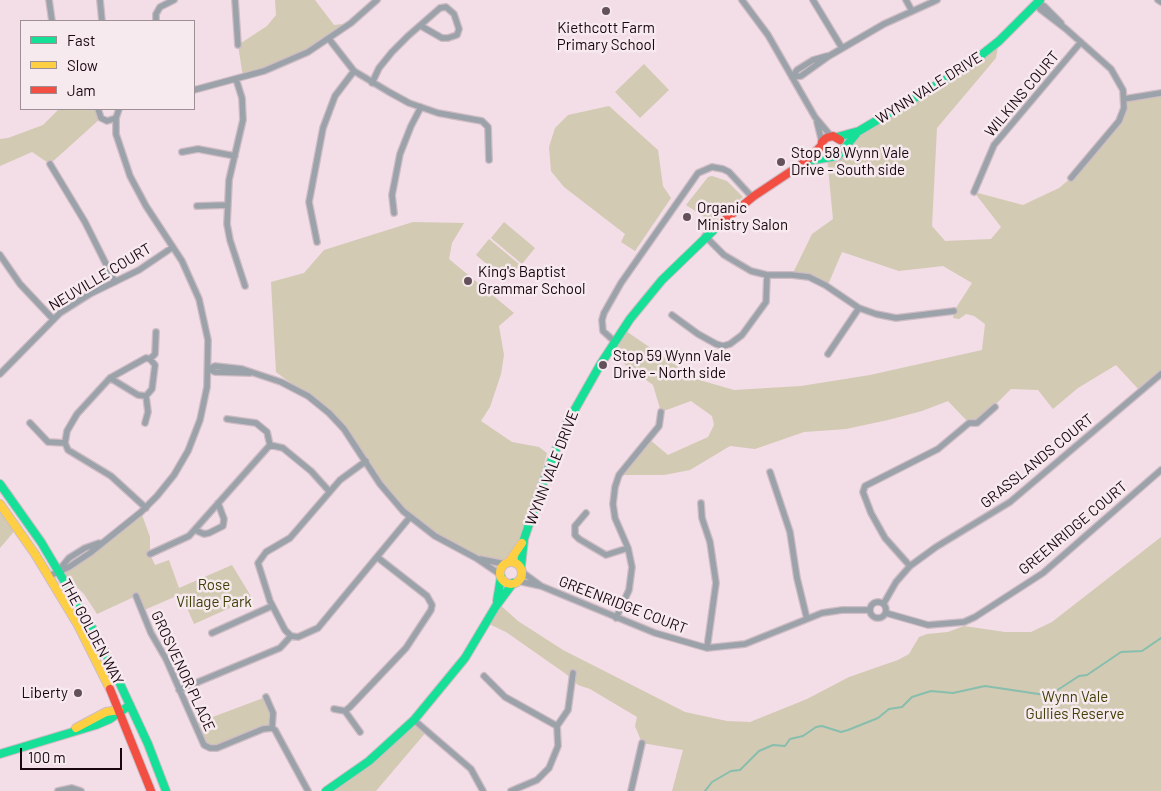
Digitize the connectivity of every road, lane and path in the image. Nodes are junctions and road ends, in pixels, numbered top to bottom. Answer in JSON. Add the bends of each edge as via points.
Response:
{"nodes":[{"id":1,"x":49,"y":0,"type":"edge"},
{"id":2,"x":100,"y":0,"type":"edge"},
{"id":3,"x":174,"y":0,"type":"edge"},
{"id":4,"x":235,"y":0,"type":"edge"},
{"id":5,"x":377,"y":0,"type":"edge"},
{"id":6,"x":742,"y":0,"type":"edge"},
{"id":7,"x":813,"y":0,"type":"edge"},
{"id":8,"x":906,"y":0,"type":"edge"},
{"id":9,"x":937,"y":0,"type":"edge"},
{"id":10,"x":1039,"y":2,"type":"edge"},
{"id":11,"x":912,"y":11,"type":"junction"},
{"id":12,"x":52,"y":20,"type":"edge"},
{"id":13,"x":102,"y":20,"type":"edge"},
{"id":14,"x":156,"y":20,"type":"edge"},
{"id":15,"x":421,"y":26,"type":"junction"},
{"id":16,"x":328,"y":39,"type":"junction"},
{"id":17,"x":1081,"y":42,"type":"junction"},
{"id":18,"x":238,"y":45,"type":"dead end"},
{"id":19,"x":842,"y":48,"type":"junction"},
{"id":20,"x":354,"y":71,"type":"junction"},
{"id":21,"x":792,"y":77,"type":"junction"},
{"id":22,"x":236,"y":79,"type":"junction"},
{"id":23,"x":372,"y":83,"type":"junction"},
{"id":24,"x":195,"y":90,"type":"edge"},
{"id":25,"x":1161,"y":92,"type":"edge"},
{"id":26,"x":1124,"y":99,"type":"junction"},
{"id":27,"x":421,"y":108,"type":"junction"},
{"id":28,"x":98,"y":110,"type":"edge"},
{"id":29,"x":118,"y":113,"type":"edge"},
{"id":30,"x":815,"y":117,"type":"junction"},
{"id":31,"x":107,"y":121,"type":"junction"},
{"id":32,"x":858,"y":131,"type":"junction"},
{"id":33,"x":116,"y":134,"type":"junction"},
{"id":34,"x":834,"y":137,"type":"junction"},
{"id":35,"x":822,"y":144,"type":"junction"},
{"id":36,"x":843,"y":149,"type":"junction"},
{"id":37,"x":182,"y":152,"type":"dead end"},
{"id":38,"x":235,"y":156,"type":"junction"},
{"id":39,"x":827,"y":157,"type":"junction"},
{"id":40,"x":489,"y":160,"type":"dead end"},
{"id":41,"x":805,"y":162,"type":"junction"},
{"id":42,"x":50,"y":164,"type":"dead end"},
{"id":43,"x":1071,"y":178,"type":"dead end"},
{"id":44,"x":974,"y":192,"type":"dead end"},
{"id":45,"x":752,"y":197,"type":"junction"},
{"id":46,"x":227,"y":204,"type":"junction"},
{"id":47,"x":197,"y":206,"type":"dead end"},
{"id":48,"x":394,"y":212,"type":"dead end"},
{"id":49,"x":705,"y":236,"type":"junction"},
{"id":50,"x":317,"y":242,"type":"dead end"},
{"id":51,"x":173,"y":247,"type":"junction"},
{"id":52,"x":0,"y":255,"type":"edge"},
{"id":53,"x":767,"y":275,"type":"junction"},
{"id":54,"x":115,"y":282,"type":"junction"},
{"id":55,"x":245,"y":286,"type":"dead end"},
{"id":56,"x":859,"y":308,"type":"junction"},
{"id":57,"x":954,"y":311,"type":"dead end"},
{"id":58,"x":672,"y":316,"type":"dead end"},
{"id":59,"x":53,"y":319,"type":"junction"},
{"id":60,"x":156,"y":332,"type":"dead end"},
{"id":61,"x":614,"y":341,"type":"junction"},
{"id":62,"x":828,"y":354,"type":"dead end"},
{"id":63,"x":150,"y":359,"type":"junction"},
{"id":64,"x":209,"y":369,"type":"junction"},
{"id":65,"x":0,"y":374,"type":"edge"},
{"id":66,"x":1161,"y":374,"type":"edge"},
{"id":67,"x":110,"y":378,"type":"junction"},
{"id":68,"x":146,"y":396,"type":"junction"},
{"id":69,"x":995,"y":407,"type":"dead end"},
{"id":70,"x":661,"y":412,"type":"dead end"},
{"id":71,"x":227,"y":419,"type":"dead end"},
{"id":72,"x":30,"y":422,"type":"dead end"},
{"id":73,"x":146,"y":423,"type":"dead end"},
{"id":74,"x":65,"y":443,"type":"junction"},
{"id":75,"x":270,"y":445,"type":"junction"},
{"id":76,"x":366,"y":461,"type":"junction"},
{"id":77,"x":1161,"y":470,"type":"edge"},
{"id":78,"x":770,"y":472,"type":"dead end"},
{"id":79,"x":0,"y":484,"type":"edge"},
{"id":80,"x":330,"y":491,"type":"junction"},
{"id":81,"x":701,"y":502,"type":"dead end"},
{"id":82,"x":218,"y":503,"type":"junction"},
{"id":83,"x":0,"y":504,"type":"edge"},
{"id":84,"x":146,"y":508,"type":"junction"},
{"id":85,"x":586,"y":513,"type":"dead end"},
{"id":86,"x":410,"y":517,"type":"junction"},
{"id":87,"x":195,"y":530,"type":"junction"},
{"id":88,"x":524,"y":539,"type":"junction"},
{"id":89,"x":628,"y":548,"type":"junction"},
{"id":90,"x":150,"y":554,"type":"dead end"},
{"id":91,"x":377,"y":557,"type":"junction"},
{"id":92,"x":476,"y":558,"type":"junction"},
{"id":93,"x":507,"y":563,"type":"junction"},
{"id":94,"x":910,"y":566,"type":"junction"},
{"id":95,"x":522,"y":569,"type":"junction"},
{"id":96,"x":59,"y":570,"type":"junction"},
{"id":97,"x":49,"y":576,"type":"junction"},
{"id":98,"x":501,"y":576,"type":"junction"},
{"id":99,"x":516,"y":582,"type":"junction"},
{"id":100,"x":541,"y":586,"type":"junction"},
{"id":101,"x":136,"y":596,"type":"dead end"},
{"id":102,"x":884,"y":603,"type":"junction"},
{"id":103,"x":272,"y":606,"type":"junction"},
{"id":104,"x":496,"y":606,"type":"junction"},
{"id":105,"x":869,"y":610,"type":"junction"},
{"id":106,"x":886,"y":613,"type":"junction"},
{"id":107,"x":616,"y":618,"type":"junction"},
{"id":108,"x":807,"y":619,"type":"junction"},
{"id":109,"x":212,"y":633,"type":"dead end"},
{"id":110,"x":291,"y":636,"type":"junction"},
{"id":111,"x":707,"y":648,"type":"junction"},
{"id":112,"x":573,"y":673,"type":"dead end"},
{"id":113,"x":484,"y":676,"type":"dead end"},
{"id":114,"x":179,"y":690,"type":"junction"},
{"id":115,"x":266,"y":697,"type":"dead end"},
{"id":116,"x":130,"y":704,"type":"junction"},
{"id":117,"x":334,"y":709,"type":"dead end"},
{"id":118,"x":119,"y":710,"type":"junction"},
{"id":119,"x":345,"y":711,"type":"junction"},
{"id":120,"x":414,"y":720,"type":"junction"},
{"id":121,"x":557,"y":726,"type":"junction"},
{"id":122,"x":272,"y":728,"type":"junction"},
{"id":123,"x":360,"y":732,"type":"dead end"},
{"id":124,"x":642,"y":743,"type":"dead end"},
{"id":125,"x":0,"y":754,"type":"edge"},
{"id":126,"x":58,"y":791,"type":"edge"},
{"id":127,"x":81,"y":791,"type":"edge"},
{"id":128,"x":151,"y":791,"type":"edge"},
{"id":129,"x":166,"y":791,"type":"edge"},
{"id":130,"x":308,"y":791,"type":"edge"},
{"id":131,"x":326,"y":791,"type":"edge"},
{"id":132,"x":483,"y":791,"type":"edge"},
{"id":133,"x":511,"y":791,"type":"edge"},
{"id":134,"x":631,"y":791,"type":"edge"}],
"edges":[{"from":1,"to":12,"type":"street"},
{"from":2,"to":13,"type":"street"},
{"from":3,"to":14,"type":"street","via":[[160,7]]},
{"from":4,"to":18,"type":"street"},
{"from":5,"to":16,"type":"street"},
{"from":6,"to":21,"type":"street","via":[[763,27]]},
{"from":7,"to":19,"type":"street"},
{"from":8,"to":11,"type":"street"},
{"from":9,"to":11,"type":"street"},
{"from":10,"to":17,"type":"street","via":[[1040,9]]},
{"from":10,"to":32,"type":"main road","name":"WYNN VALE DRIVE","via":[[965,68]]},
{"from":11,"to":19,"type":"street"},
{"from":15,"to":15,"type":"street","via":[[440,8],[446,7],[454,14],[459,29],[457,35],[442,38]]},
{"from":15,"to":23,"type":"street","via":[[392,52]]},
{"from":16,"to":20,"type":"street"},
{"from":16,"to":22,"type":"street","via":[[279,65]]},
{"from":17,"to":26,"type":"street","via":[[1116,75]]},
{"from":17,"to":44,"type":"street","name":"WILKINS COURT","via":[[994,145]]},
{"from":19,"to":21,"type":"street","via":[[801,76]]},
{"from":20,"to":23,"type":"street"},
{"from":20,"to":50,"type":"street","via":[[336,96],[323,128],[309,202]]},
{"from":21,"to":30,"type":"street"},
{"from":22,"to":24,"type":"street"},
{"from":22,"to":38,"type":"street","via":[[242,98],[243,120]]},
{"from":23,"to":27,"type":"street"},
{"from":25,"to":26,"type":"street"},
{"from":26,"to":43,"type":"street","via":[[1119,121]]},
{"from":27,"to":40,"type":"street","via":[[482,121],[488,127]]},
{"from":27,"to":48,"type":"street","via":[[400,154],[392,195]]},
{"from":28,"to":31,"type":"street","via":[[101,118]]},
{"from":29,"to":31,"type":"street"},
{"from":29,"to":33,"type":"street"},
{"from":30,"to":34,"type":"street"},
{"from":30,"to":35,"type":"street"},
{"from":31,"to":33,"type":"street"},
{"from":32,"to":34,"type":"main road","name":"WYNN VALE DRIVE"},
{"from":32,"to":36,"type":"main road","name":"WYNN VALE DRIVE"},
{"from":33,"to":51,"type":"street","via":[[138,193]]},
{"from":34,"to":35,"type":"main road"},
{"from":34,"to":36,"type":"main road","via":[[842,142]]},
{"from":35,"to":39,"type":"main road","via":[[822,152]]},
{"from":35,"to":41,"type":"main road","name":"WYNN VALE DRIVE"},
{"from":36,"to":39,"type":"main road","via":[[835,157]]},
{"from":37,"to":38,"type":"street","via":[[198,149]]},
{"from":38,"to":46,"type":"street"},
{"from":39,"to":41,"type":"main road","name":"WYNN VALE DRIVE"},
{"from":41,"to":45,"type":"main road","name":"WYNN VALE DRIVE"},
{"from":42,"to":54,"type":"street","via":[[88,227]]},
{"from":45,"to":49,"type":"main road","name":"WYNN VALE DRIVE"},
{"from":45,"to":61,"type":"street","via":[[723,169],[712,168],[698,173],[621,283],[602,320],[603,331]]},
{"from":46,"to":47,"type":"street"},
{"from":46,"to":55,"type":"street","via":[[230,240]]},
{"from":49,"to":53,"type":"street","via":[[743,268]]},
{"from":49,"to":61,"type":"main road","name":"WYNN VALE DRIVE","via":[[662,280]]},
{"from":51,"to":54,"type":"street","name":"NEUVILLE COURT"},
{"from":51,"to":64,"type":"street","via":[[199,299],[208,340]]},
{"from":52,"to":59,"type":"street","via":[[20,284]]},
{"from":53,"to":56,"type":"street","via":[[792,274],[809,278]]},
{"from":53,"to":58,"type":"street","via":[[766,302],[747,329],[730,344],[716,344]]},
{"from":54,"to":59,"type":"street","name":"NEUVILLE COURT","via":[[90,294]]},
{"from":56,"to":57,"type":"street","via":[[896,318]]},
{"from":56,"to":62,"type":"street"},
{"from":59,"to":65,"type":"street","name":"NEUVILLE COURT"},
{"from":60,"to":63,"type":"street","via":[[155,354]]},
{"from":61,"to":88,"type":"main road","name":"WYNN VALE DRIVE","via":[[566,426]]},
{"from":63,"to":67,"type":"street","via":[[142,360]]},
{"from":63,"to":68,"type":"street","via":[[155,370],[152,389]]},
{"from":64,"to":76,"type":"street","via":[[250,373],[281,382],[318,404],[344,428]]},
{"from":64,"to":84,"type":"street","via":[[203,410],[188,451],[167,484]]},
{"from":66,"to":94,"type":"street","name":"GRASSLANDS COURT","via":[[1010,502]]},
{"from":67,"to":68,"type":"street","via":[[138,396]]},
{"from":67,"to":74,"type":"street","via":[[77,414],[67,431]]},
{"from":68,"to":73,"type":"street"},
{"from":69,"to":94,"type":"street","via":[[977,423],[969,422],[938,450],[865,486],[863,492],[871,513],[885,538]]},
{"from":70,"to":89,"type":"street","via":[[659,426],[619,474],[615,487],[615,518]]},
{"from":71,"to":75,"type":"street","via":[[256,423],[266,432]]},
{"from":72,"to":74,"type":"street","via":[[48,442]]},
{"from":74,"to":84,"type":"street","via":[[68,450],[111,476]]},
{"from":75,"to":80,"type":"street","via":[[283,448],[311,470]]},
{"from":75,"to":82,"type":"street"},
{"from":76,"to":80,"type":"street"},
{"from":76,"to":86,"type":"street","via":[[392,499]]},
{"from":77,"to":106,"type":"street","name":"GREENRIDGE COURT","via":[[1043,573],[975,617],[964,622],[933,626]]},
{"from":78,"to":108,"type":"street","via":[[790,532]]},
{"from":79,"to":96,"type":"main road","name":"THE GOLDEN WAY"},
{"from":80,"to":103,"type":"street","via":[[290,538],[260,558],[258,568]]},
{"from":81,"to":111,"type":"street","via":[[716,583]]},
{"from":82,"to":87,"type":"street"},
{"from":82,"to":87,"type":"street","via":[[223,526],[209,534]]},
{"from":83,"to":97,"type":"main road","name":"THE GOLDEN WAY"},
{"from":84,"to":96,"type":"street","via":[[77,562]]},
{"from":85,"to":89,"type":"street","via":[[575,526],[575,535],[579,539],[606,555]]},
{"from":86,"to":91,"type":"street"},
{"from":86,"to":92,"type":"street","via":[[449,545]]},
{"from":87,"to":90,"type":"street","via":[[184,540]]},
{"from":88,"to":93,"type":"main road","name":"WYNN VALE DRIVE"},
{"from":88,"to":95,"type":"main road","name":"WYNN VALE DRIVE"},
{"from":89,"to":107,"type":"street","via":[[632,578]]},
{"from":91,"to":110,"type":"street","via":[[318,628],[298,637]]},
{"from":91,"to":119,"type":"street","via":[[427,596],[432,604],[431,610],[406,648]]},
{"from":92,"to":93,"type":"street"},
{"from":92,"to":98,"type":"street"},
{"from":93,"to":95,"type":"main road","via":[[515,562]]},
{"from":93,"to":98,"type":"main road"},
{"from":94,"to":102,"type":"street","name":"GRASSLANDS COURT"},
{"from":95,"to":99,"type":"main road"},
{"from":95,"to":100,"type":"street","name":"GREENRIDGE COURT"},
{"from":96,"to":97,"type":"street"},
{"from":96,"to":116,"type":"main road","name":"THE GOLDEN WAY","via":[[101,643]]},
{"from":97,"to":118,"type":"main road","name":"THE GOLDEN WAY","via":[[78,625]]},
{"from":98,"to":99,"type":"main road","via":[[506,582]]},
{"from":98,"to":104,"type":"main road"},
{"from":99,"to":100,"type":"street","name":"GREENRIDGE COURT"},
{"from":99,"to":104,"type":"main road"},
{"from":100,"to":107,"type":"street","name":"GREENRIDGE COURT"},
{"from":101,"to":114,"type":"street","name":"GROSVENOR PLACE"},
{"from":102,"to":105,"type":"street","via":[[874,603]]},
{"from":102,"to":106,"type":"street"},
{"from":103,"to":109,"type":"street"},
{"from":103,"to":110,"type":"street"},
{"from":104,"to":120,"type":"main road","via":[[465,658]]},
{"from":105,"to":106,"type":"street","via":[[876,618],[882,618]]},
{"from":105,"to":108,"type":"street","name":"GREENRIDGE COURT","via":[[833,610]]},
{"from":107,"to":111,"type":"street","name":"GREENRIDGE COURT","via":[[662,636]]},
{"from":108,"to":111,"type":"street","name":"GREENRIDGE COURT","via":[[745,644]]},
{"from":110,"to":114,"type":"street","via":[[280,648]]},
{"from":112,"to":121,"type":"street","via":[[568,710]]},
{"from":113,"to":121,"type":"street","via":[[505,696]]},
{"from":114,"to":122,"type":"street","name":"GROSVENOR PLACE","via":[[201,740],[208,747],[217,748]]},
{"from":115,"to":122,"type":"street","via":[[273,713]]},
{"from":116,"to":118,"type":"main road"},
{"from":116,"to":129,"type":"main road","name":"THE GOLDEN WAY"},
{"from":117,"to":119,"type":"street"},
{"from":118,"to":125,"type":"main road","via":[[110,719]]},
{"from":118,"to":128,"type":"main road","name":"THE GOLDEN WAY"},
{"from":119,"to":123,"type":"street"},
{"from":120,"to":131,"type":"main road","via":[[369,761]]},
{"from":120,"to":132,"type":"street","via":[[471,769]]},
{"from":121,"to":133,"type":"street","via":[[558,746],[549,768],[536,780]]},
{"from":122,"to":130,"type":"street"},
{"from":124,"to":134,"type":"street"},
{"from":126,"to":127,"type":"street","via":[[72,788]]}]}
